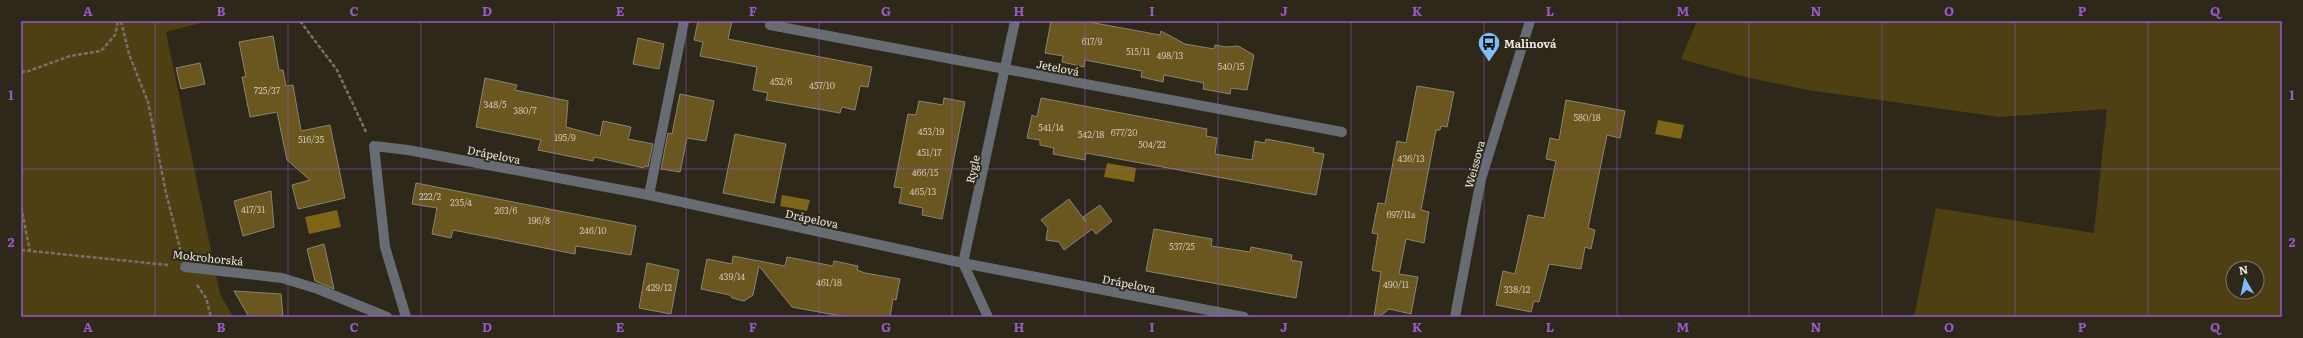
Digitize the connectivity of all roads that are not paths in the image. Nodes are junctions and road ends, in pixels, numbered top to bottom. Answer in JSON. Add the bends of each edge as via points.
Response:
{"nodes":[{"id":1,"x":684,"y":21,"type":"edge"},
{"id":2,"x":1015,"y":21,"type":"edge"},
{"id":3,"x":1530,"y":21,"type":"edge"},
{"id":4,"x":770,"y":25,"type":"dead end"},
{"id":5,"x":1006,"y":69,"type":"junction"},
{"id":6,"x":1342,"y":132,"type":"dead end"},
{"id":7,"x":649,"y":195,"type":"junction"},
{"id":8,"x":963,"y":263,"type":"junction"},
{"id":9,"x":185,"y":267,"type":"road end"},
{"id":10,"x":387,"y":317,"type":"edge"},
{"id":11,"x":406,"y":317,"type":"edge"},
{"id":12,"x":988,"y":317,"type":"edge"},
{"id":13,"x":1244,"y":317,"type":"edge"},
{"id":14,"x":1455,"y":317,"type":"edge"}],
"edges":[{"from":1,"to":7,"type":"street"},
{"from":2,"to":5,"type":"street","name":"Rygle"},
{"from":3,"to":14,"type":"street","name":"Weissova","via":[[1481,179]]},
{"from":4,"to":5,"type":"street","name":"Jetelová"},
{"from":5,"to":6,"type":"street","name":"Jetelová"},
{"from":5,"to":8,"type":"street","name":"Rygle"},
{"from":7,"to":8,"type":"street","name":"Drápelova"},
{"from":7,"to":11,"type":"street","name":"Drápelova","via":[[408,150],[374,146],[385,247]]},
{"from":8,"to":12,"type":"street"},
{"from":8,"to":13,"type":"street","name":"Drápelova"},
{"from":9,"to":10,"type":"street","name":"Mokrohorská","via":[[282,278],[318,289]]}]}
